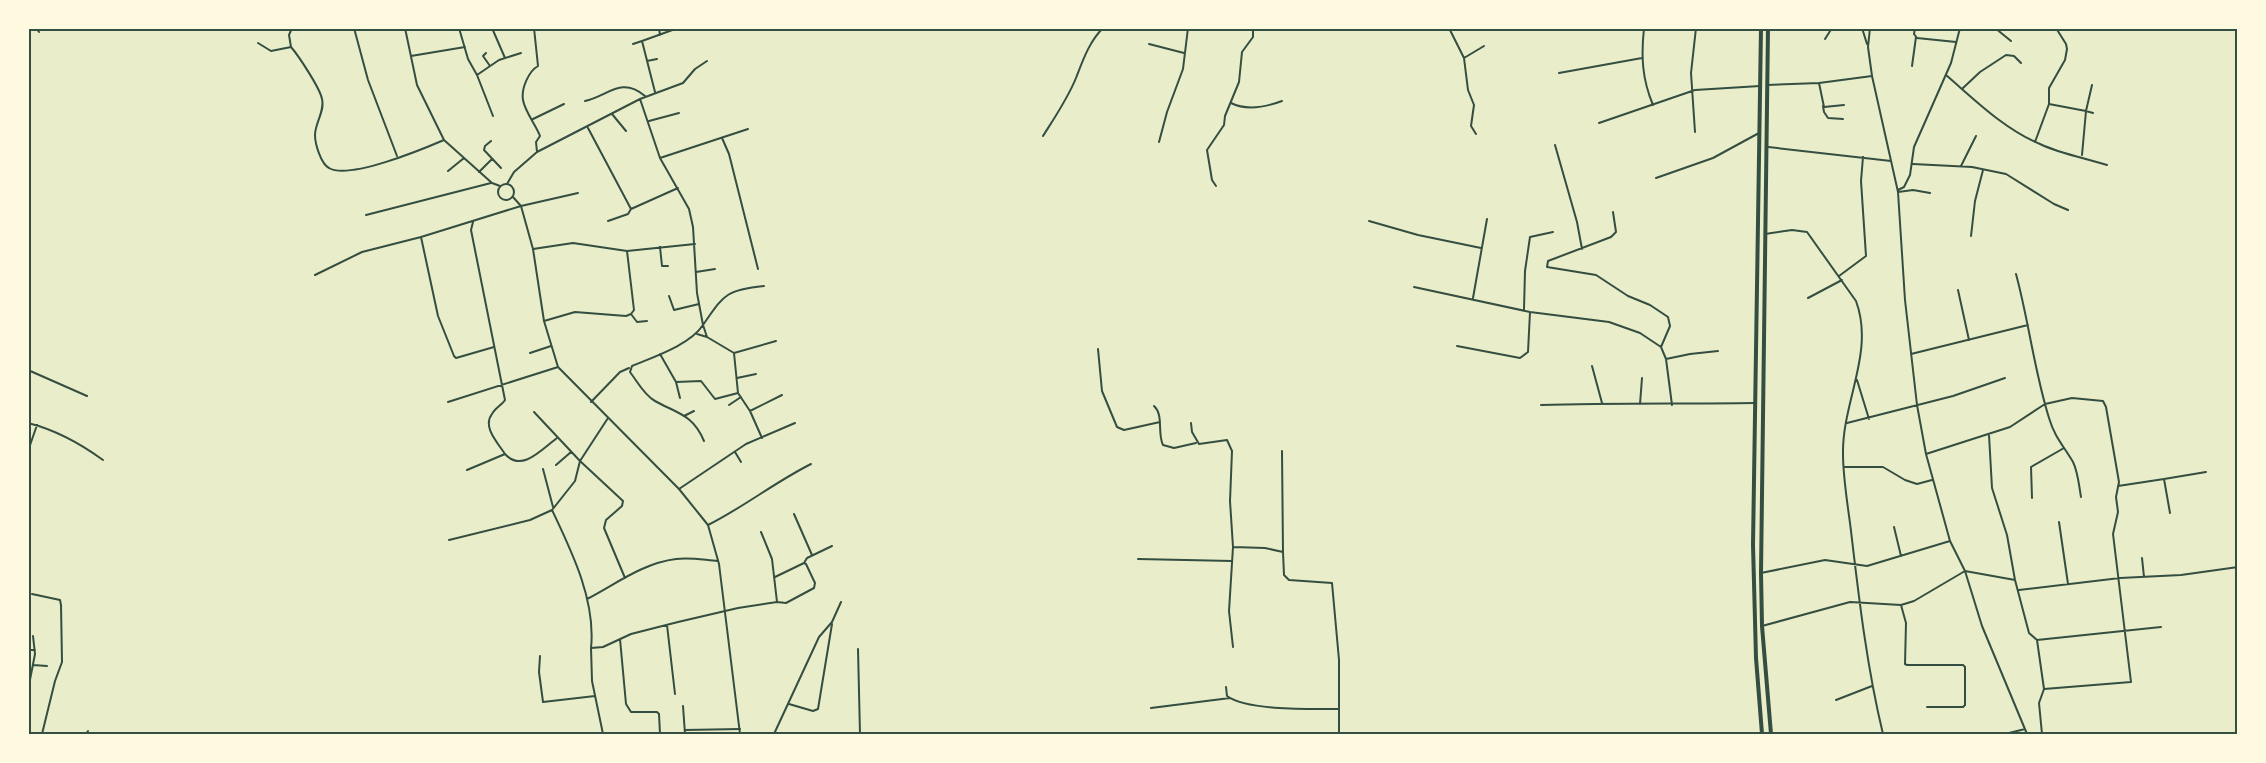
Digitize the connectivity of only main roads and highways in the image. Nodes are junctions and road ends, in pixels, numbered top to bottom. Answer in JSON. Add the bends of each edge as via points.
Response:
{"nodes":[{"id":1,"x":1761,"y":28,"type":"edge"},
{"id":2,"x":1768,"y":28,"type":"edge"},
{"id":3,"x":1762,"y":735,"type":"edge"},
{"id":4,"x":1770,"y":735,"type":"edge"}],
"edges":[{"from":1,"to":3,"type":"highway","via":[[1753,556]]},
{"from":2,"to":4,"type":"highway","via":[[1761,573]]}]}
